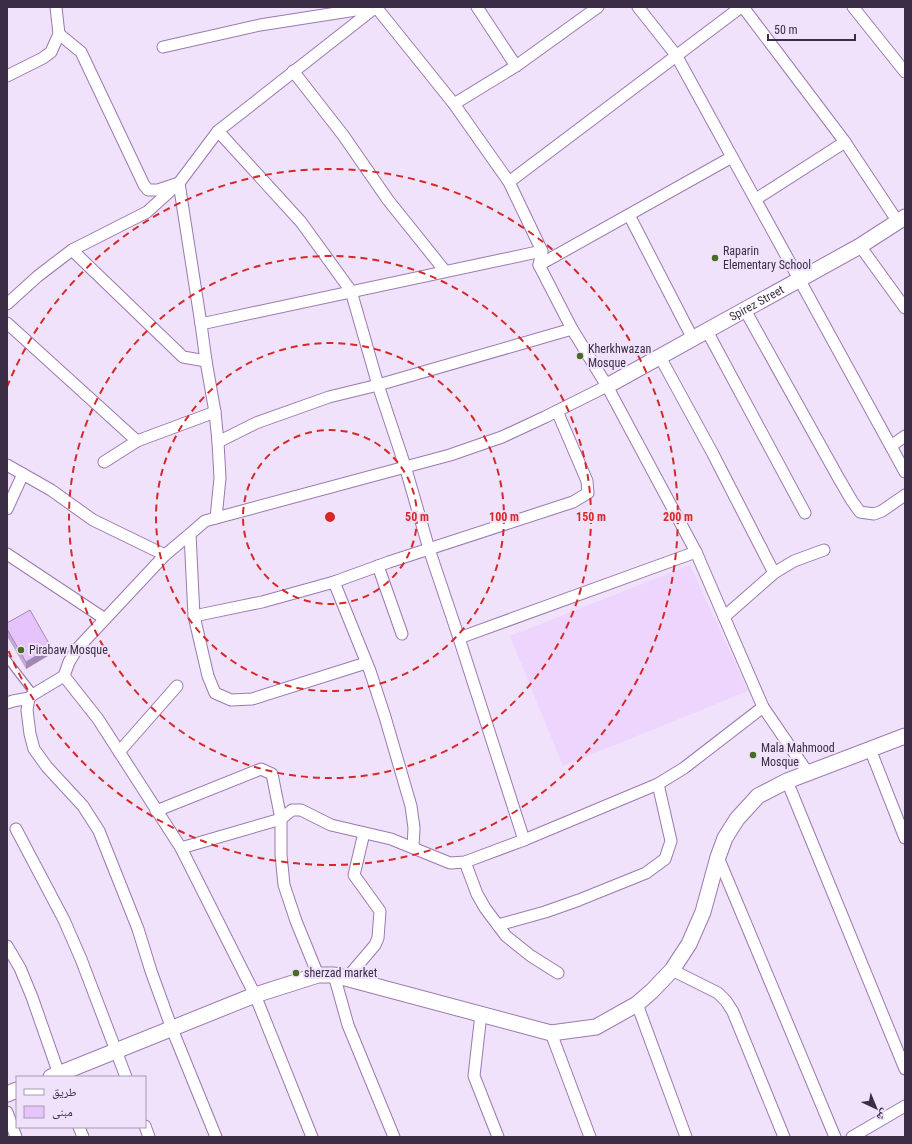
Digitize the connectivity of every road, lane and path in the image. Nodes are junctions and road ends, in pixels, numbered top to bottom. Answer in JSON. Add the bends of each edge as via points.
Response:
{"nodes":[{"id":1,"x":56,"y":7,"type":"edge"},
{"id":2,"x":376,"y":7,"type":"edge"},
{"id":3,"x":477,"y":7,"type":"edge"},
{"id":4,"x":598,"y":7,"type":"edge"},
{"id":5,"x":638,"y":7,"type":"edge"},
{"id":6,"x":742,"y":7,"type":"edge"},
{"id":7,"x":853,"y":7,"type":"edge"},
{"id":8,"x":59,"y":34,"type":"junction"},
{"id":9,"x":163,"y":47,"type":"dead end"},
{"id":10,"x":676,"y":55,"type":"junction"},
{"id":11,"x":516,"y":66,"type":"junction"},
{"id":12,"x":293,"y":71,"type":"junction"},
{"id":13,"x":905,"y":72,"type":"edge"},
{"id":14,"x":7,"y":76,"type":"edge"},
{"id":15,"x":454,"y":104,"type":"junction"},
{"id":16,"x":218,"y":130,"type":"junction"},
{"id":17,"x":845,"y":142,"type":"junction"},
{"id":18,"x":732,"y":157,"type":"junction"},
{"id":19,"x":509,"y":182,"type":"junction"},
{"id":20,"x":179,"y":183,"type":"junction"},
{"id":21,"x":756,"y":199,"type":"junction"},
{"id":22,"x":629,"y":215,"type":"junction"},
{"id":23,"x":902,"y":220,"type":"edge"},
{"id":24,"x":860,"y":246,"type":"junction"},
{"id":25,"x":72,"y":250,"type":"junction"},
{"id":26,"x":542,"y":251,"type":"junction"},
{"id":27,"x":539,"y":265,"type":"junction"},
{"id":28,"x":445,"y":271,"type":"junction"},
{"id":29,"x":800,"y":280,"type":"junction"},
{"id":30,"x":351,"y":291,"type":"junction"},
{"id":31,"x":7,"y":304,"type":"edge"},
{"id":32,"x":905,"y":308,"type":"edge"},
{"id":33,"x":746,"y":310,"type":"junction"},
{"id":34,"x":7,"y":323,"type":"edge"},
{"id":35,"x":201,"y":324,"type":"junction"},
{"id":36,"x":572,"y":329,"type":"junction"},
{"id":37,"x":707,"y":331,"type":"junction"},
{"id":38,"x":693,"y":339,"type":"junction"},
{"id":39,"x":660,"y":357,"type":"junction"},
{"id":40,"x":206,"y":361,"type":"junction"},
{"id":41,"x":378,"y":385,"type":"junction"},
{"id":42,"x":607,"y":386,"type":"junction"},
{"id":43,"x":557,"y":411,"type":"junction"},
{"id":44,"x":215,"y":412,"type":"junction"},
{"id":45,"x":905,"y":436,"type":"edge"},
{"id":46,"x":137,"y":441,"type":"junction"},
{"id":47,"x":218,"y":442,"type":"junction"},
{"id":48,"x":891,"y":446,"type":"junction"},
{"id":49,"x":104,"y":462,"type":"dead end"},
{"id":50,"x":7,"y":465,"type":"edge"},
{"id":51,"x":405,"y":466,"type":"junction"},
{"id":52,"x":905,"y":472,"type":"edge"},
{"id":53,"x":23,"y":474,"type":"junction"},
{"id":54,"x":905,"y":495,"type":"edge"},
{"id":55,"x":7,"y":509,"type":"edge"},
{"id":56,"x":805,"y":513,"type":"dead end"},
{"id":57,"x":216,"y":518,"type":"junction"},
{"id":58,"x":190,"y":534,"type":"junction"},
{"id":59,"x":429,"y":549,"type":"junction"},
{"id":60,"x":824,"y":550,"type":"dead end"},
{"id":61,"x":696,"y":552,"type":"junction"},
{"id":62,"x":7,"y":554,"type":"edge"},
{"id":63,"x":165,"y":554,"type":"junction"},
{"id":64,"x":378,"y":566,"type":"junction"},
{"id":65,"x":774,"y":573,"type":"junction"},
{"id":66,"x":334,"y":582,"type":"junction"},
{"id":67,"x":194,"y":616,"type":"junction"},
{"id":68,"x":724,"y":617,"type":"junction"},
{"id":69,"x":105,"y":619,"type":"junction"},
{"id":70,"x":402,"y":634,"type":"dead end"},
{"id":71,"x":459,"y":638,"type":"junction"},
{"id":72,"x":7,"y":660,"type":"edge"},
{"id":73,"x":366,"y":663,"type":"junction"},
{"id":74,"x":64,"y":676,"type":"junction"},
{"id":75,"x":177,"y":686,"type":"dead end"},
{"id":76,"x":32,"y":696,"type":"junction"},
{"id":77,"x":7,"y":703,"type":"edge"},
{"id":78,"x":763,"y":706,"type":"junction"},
{"id":79,"x":905,"y":736,"type":"edge"},
{"id":80,"x":870,"y":749,"type":"junction"},
{"id":81,"x":119,"y":752,"type":"junction"},
{"id":82,"x":808,"y":773,"type":"junction"},
{"id":83,"x":786,"y":781,"type":"junction"},
{"id":84,"x":658,"y":784,"type":"junction"},
{"id":85,"x":156,"y":811,"type":"junction"},
{"id":86,"x":281,"y":820,"type":"junction"},
{"id":87,"x":16,"y":829,"type":"dead end"},
{"id":88,"x":364,"y":833,"type":"junction"},
{"id":89,"x":905,"y":838,"type":"edge"},
{"id":90,"x":524,"y":840,"type":"junction"},
{"id":91,"x":412,"y":847,"type":"junction"},
{"id":92,"x":181,"y":848,"type":"junction"},
{"id":93,"x":718,"y":857,"type":"junction"},
{"id":94,"x":465,"y":862,"type":"junction"},
{"id":95,"x":498,"y":925,"type":"junction"},
{"id":96,"x":7,"y":946,"type":"edge"},
{"id":97,"x":672,"y":970,"type":"junction"},
{"id":98,"x":558,"y":973,"type":"dead end"},
{"id":99,"x":318,"y":975,"type":"junction"},
{"id":100,"x":340,"y":977,"type":"junction"},
{"id":101,"x":256,"y":995,"type":"junction"},
{"id":102,"x":637,"y":1004,"type":"junction"},
{"id":103,"x":481,"y":1014,"type":"junction"},
{"id":104,"x":172,"y":1028,"type":"junction"},
{"id":105,"x":551,"y":1033,"type":"junction"},
{"id":106,"x":117,"y":1051,"type":"junction"},
{"id":107,"x":905,"y":1069,"type":"edge"},
{"id":108,"x":57,"y":1076,"type":"edge"},
{"id":109,"x":126,"y":1076,"type":"edge"},
{"id":110,"x":905,"y":1106,"type":"edge"},
{"id":111,"x":7,"y":1112,"type":"edge"},
{"id":112,"x":16,"y":1137,"type":"edge"},
{"id":113,"x":216,"y":1137,"type":"edge"},
{"id":114,"x":312,"y":1137,"type":"edge"},
{"id":115,"x":394,"y":1137,"type":"edge"},
{"id":116,"x":498,"y":1137,"type":"edge"},
{"id":117,"x":590,"y":1137,"type":"edge"},
{"id":118,"x":686,"y":1137,"type":"edge"},
{"id":119,"x":784,"y":1137,"type":"edge"},
{"id":120,"x":835,"y":1137,"type":"edge"},
{"id":121,"x":852,"y":1137,"type":"edge"}],
"edges":[{"from":1,"to":8,"type":"street"},
{"from":2,"to":9,"type":"street","via":[[260,25]]},
{"from":2,"to":12,"type":"street"},
{"from":2,"to":15,"type":"street"},
{"from":3,"to":11,"type":"street"},
{"from":4,"to":11,"type":"street"},
{"from":5,"to":10,"type":"street"},
{"from":6,"to":10,"type":"street"},
{"from":6,"to":17,"type":"street"},
{"from":7,"to":13,"type":"street"},
{"from":8,"to":14,"type":"street","via":[[51,52]]},
{"from":8,"to":20,"type":"street","via":[[80,52],[148,190],[158,190]]},
{"from":10,"to":18,"type":"street"},
{"from":10,"to":19,"type":"street"},
{"from":11,"to":15,"type":"street"},
{"from":12,"to":16,"type":"street"},
{"from":12,"to":28,"type":"street","via":[[343,135],[388,200]]},
{"from":15,"to":19,"type":"street"},
{"from":16,"to":20,"type":"street"},
{"from":16,"to":30,"type":"street","via":[[301,222]]},
{"from":17,"to":21,"type":"street"},
{"from":17,"to":23,"type":"street"},
{"from":18,"to":21,"type":"street"},
{"from":18,"to":22,"type":"street"},
{"from":19,"to":26,"type":"street"},
{"from":20,"to":25,"type":"street","via":[[147,212]]},
{"from":20,"to":35,"type":"street"},
{"from":21,"to":29,"type":"street"},
{"from":22,"to":27,"type":"street"},
{"from":22,"to":38,"type":"street"},
{"from":23,"to":24,"type":"street","name":"Spirez Street"},
{"from":24,"to":29,"type":"street","name":"Spirez Street"},
{"from":24,"to":32,"type":"street"},
{"from":25,"to":31,"type":"street"},
{"from":25,"to":40,"type":"street","via":[[183,358]]},
{"from":26,"to":27,"type":"street"},
{"from":26,"to":28,"type":"street"},
{"from":27,"to":36,"type":"street"},
{"from":28,"to":30,"type":"street"},
{"from":29,"to":33,"type":"street","name":"Spirez Street"},
{"from":29,"to":48,"type":"street"},
{"from":30,"to":35,"type":"street"},
{"from":30,"to":41,"type":"street"},
{"from":33,"to":37,"type":"street","name":"Spirez Street"},
{"from":33,"to":54,"type":"street","via":[[841,483],[860,512],[874,514],[882,511]]},
{"from":34,"to":46,"type":"street"},
{"from":35,"to":40,"type":"street"},
{"from":36,"to":41,"type":"street"},
{"from":36,"to":42,"type":"street"},
{"from":37,"to":38,"type":"street","name":"Spirez Street"},
{"from":37,"to":56,"type":"street"},
{"from":38,"to":39,"type":"street","name":"Spirez Street"},
{"from":39,"to":42,"type":"street","name":"Spirez Street"},
{"from":39,"to":65,"type":"street"},
{"from":40,"to":44,"type":"street"},
{"from":41,"to":47,"type":"street","via":[[329,397],[264,420]]},
{"from":41,"to":51,"type":"street"},
{"from":42,"to":43,"type":"street"},
{"from":42,"to":61,"type":"street"},
{"from":43,"to":51,"type":"street","via":[[502,437],[450,455]]},
{"from":43,"to":59,"type":"street","via":[[587,481],[588,493],[573,502]]},
{"from":44,"to":46,"type":"street"},
{"from":44,"to":47,"type":"street"},
{"from":45,"to":48,"type":"street"},
{"from":46,"to":49,"type":"street"},
{"from":47,"to":57,"type":"street","via":[[220,478]]},
{"from":48,"to":52,"type":"street"},
{"from":50,"to":53,"type":"street"},
{"from":51,"to":57,"type":"street"},
{"from":51,"to":59,"type":"street"},
{"from":53,"to":55,"type":"street"},
{"from":53,"to":63,"type":"street","via":[[51,490],[93,520]]},
{"from":57,"to":58,"type":"street","via":[[205,521]]},
{"from":58,"to":63,"type":"street"},
{"from":58,"to":67,"type":"street"},
{"from":59,"to":64,"type":"street"},
{"from":59,"to":71,"type":"street"},
{"from":60,"to":65,"type":"street","via":[[794,561]]},
{"from":61,"to":68,"type":"street"},
{"from":61,"to":71,"type":"street"},
{"from":62,"to":69,"type":"street"},
{"from":63,"to":69,"type":"street"},
{"from":64,"to":66,"type":"street"},
{"from":64,"to":70,"type":"street"},
{"from":65,"to":68,"type":"street"},
{"from":66,"to":67,"type":"street","via":[[262,602]]},
{"from":66,"to":73,"type":"street"},
{"from":67,"to":73,"type":"street","via":[[208,676],[215,693],[231,700],[252,699]]},
{"from":68,"to":78,"type":"street"},
{"from":69,"to":74,"type":"street","via":[[77,649]]},
{"from":71,"to":90,"type":"street"},
{"from":72,"to":76,"type":"lane"},
{"from":73,"to":91,"type":"street","via":[[411,806],[414,828]]},
{"from":74,"to":76,"type":"street"},
{"from":74,"to":81,"type":"street","via":[[98,719]]},
{"from":75,"to":81,"type":"street"},
{"from":76,"to":77,"type":"street"},
{"from":76,"to":104,"type":"street","via":[[27,710],[34,749],[82,806],[99,831],[138,929]]},
{"from":78,"to":82,"type":"street"},
{"from":78,"to":84,"type":"street","via":[[684,768]]},
{"from":79,"to":80,"type":"street"},
{"from":80,"to":82,"type":"street"},
{"from":80,"to":89,"type":"street"},
{"from":81,"to":85,"type":"street"},
{"from":82,"to":83,"type":"street"},
{"from":83,"to":93,"type":"street","via":[[758,796],[737,819],[725,838]]},
{"from":83,"to":107,"type":"street"},
{"from":84,"to":90,"type":"street"},
{"from":84,"to":95,"type":"street","via":[[671,841],[665,859],[646,873],[579,900]]},
{"from":85,"to":86,"type":"street","via":[[261,769],[272,774]]},
{"from":85,"to":92,"type":"street"},
{"from":86,"to":88,"type":"street","via":[[292,810],[301,810],[331,825]]},
{"from":86,"to":92,"type":"street"},
{"from":86,"to":99,"type":"street","via":[[284,884]]},
{"from":87,"to":106,"type":"street","via":[[64,920]]},
{"from":88,"to":91,"type":"street"},
{"from":88,"to":100,"type":"street","via":[[354,875],[380,911],[378,938],[375,945]]},
{"from":90,"to":94,"type":"street"},
{"from":91,"to":94,"type":"street","via":[[450,863]]},
{"from":92,"to":101,"type":"street"},
{"from":93,"to":97,"type":"street","via":[[703,912],[689,944]]},
{"from":93,"to":120,"type":"street"},
{"from":94,"to":95,"type":"street","via":[[477,894]]},
{"from":95,"to":98,"type":"street","via":[[519,947]]},
{"from":96,"to":108,"type":"street","via":[[32,997]]},
{"from":97,"to":102,"type":"street"},
{"from":97,"to":119,"type":"street","via":[[718,993],[726,1001],[733,1012]]},
{"from":99,"to":100,"type":"street"},
{"from":99,"to":101,"type":"street"},
{"from":100,"to":103,"type":"street"},
{"from":100,"to":115,"type":"street","via":[[348,1025]]},
{"from":101,"to":104,"type":"street"},
{"from":101,"to":114,"type":"street"},
{"from":102,"to":105,"type":"street","via":[[596,1027]]},
{"from":102,"to":118,"type":"street"},
{"from":103,"to":105,"type":"street"},
{"from":103,"to":116,"type":"street","via":[[474,1076]]},
{"from":104,"to":106,"type":"street"},
{"from":104,"to":113,"type":"street"},
{"from":105,"to":117,"type":"street"},
{"from":106,"to":108,"type":"street"},
{"from":106,"to":109,"type":"street"},
{"from":110,"to":121,"type":"street"},
{"from":111,"to":112,"type":"street"}]}
